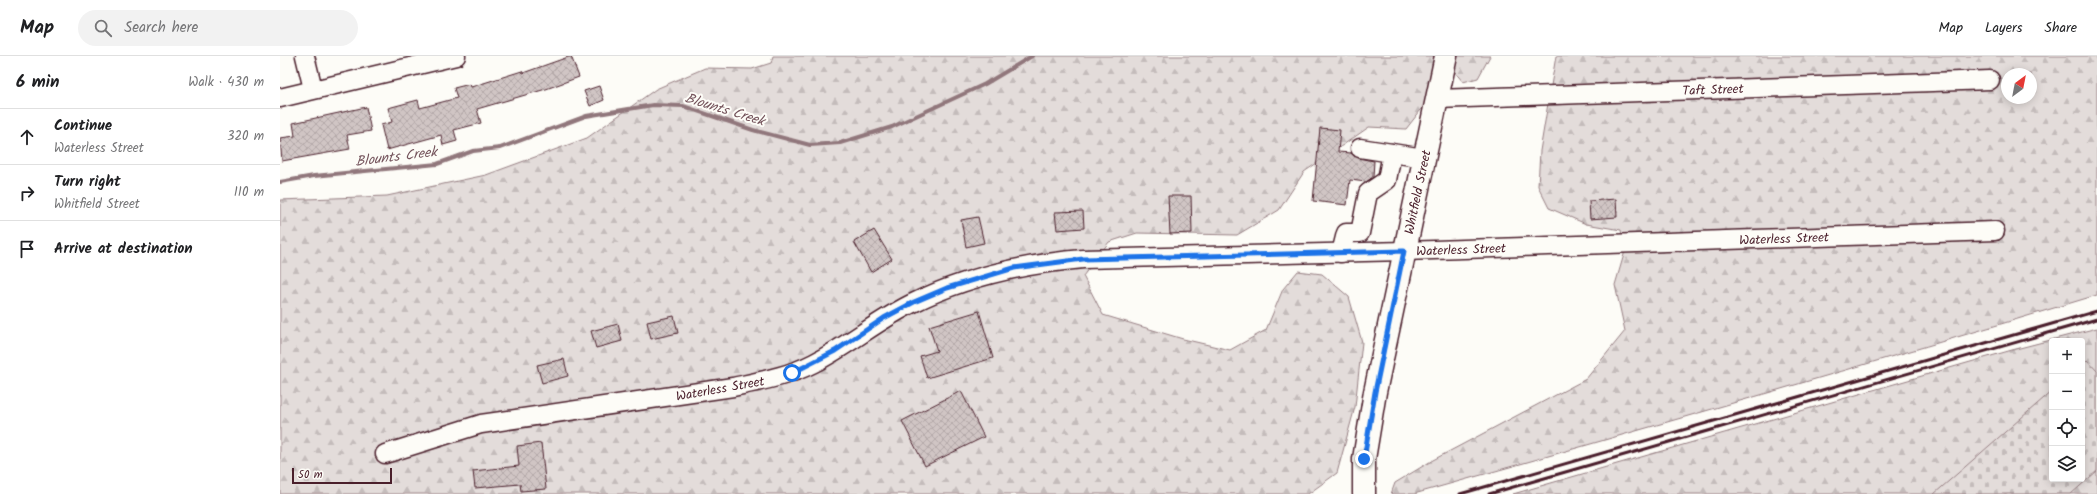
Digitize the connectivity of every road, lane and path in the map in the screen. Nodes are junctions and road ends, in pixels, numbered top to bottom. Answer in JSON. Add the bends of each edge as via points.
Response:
{"nodes":[{"id":1,"x":305,"y":56,"type":"edge"},
{"id":2,"x":456,"y":56,"type":"edge"},
{"id":3,"x":1446,"y":56,"type":"edge"},
{"id":4,"x":1990,"y":80,"type":"dead end"},
{"id":5,"x":313,"y":89,"type":"junction"},
{"id":6,"x":280,"y":98,"type":"edge"},
{"id":7,"x":1437,"y":99,"type":"junction"},
{"id":8,"x":1360,"y":148,"type":"dead end"},
{"id":9,"x":1392,"y":153,"type":"junction"},
{"id":10,"x":1424,"y":158,"type":"junction"},
{"id":11,"x":1995,"y":231,"type":"dead end"},
{"id":12,"x":1404,"y":251,"type":"junction"},
{"id":13,"x":1341,"y":253,"type":"junction"},
{"id":14,"x":385,"y":454,"type":"dead end"},
{"id":15,"x":1364,"y":494,"type":"edge"}],
"edges":[{"from":1,"to":5,"type":"street"},
{"from":2,"to":5,"type":"street"},
{"from":3,"to":7,"type":"main road","name":"Whitfield Street"},
{"from":4,"to":7,"type":"street","name":"Taft Street"},
{"from":5,"to":6,"type":"street"},
{"from":7,"to":10,"type":"main road","name":"Whitfield Street"},
{"from":8,"to":9,"type":"street"},
{"from":9,"to":10,"type":"street"},
{"from":9,"to":13,"type":"street","via":[[1387,180],[1368,193],[1360,233],[1346,233]]},
{"from":10,"to":12,"type":"main road","name":"Whitfield Street"},
{"from":11,"to":12,"type":"street","name":"Waterless Street"},
{"from":12,"to":13,"type":"street","name":"Waterless Street"},
{"from":12,"to":15,"type":"main road","name":"Whitfield Street","via":[[1375,392],[1364,459]]},
{"from":13,"to":14,"type":"street","name":"Waterless Street","via":[[1083,259],[1014,268],[966,281],[914,302],[814,363],[769,380],[481,424]]}]}
